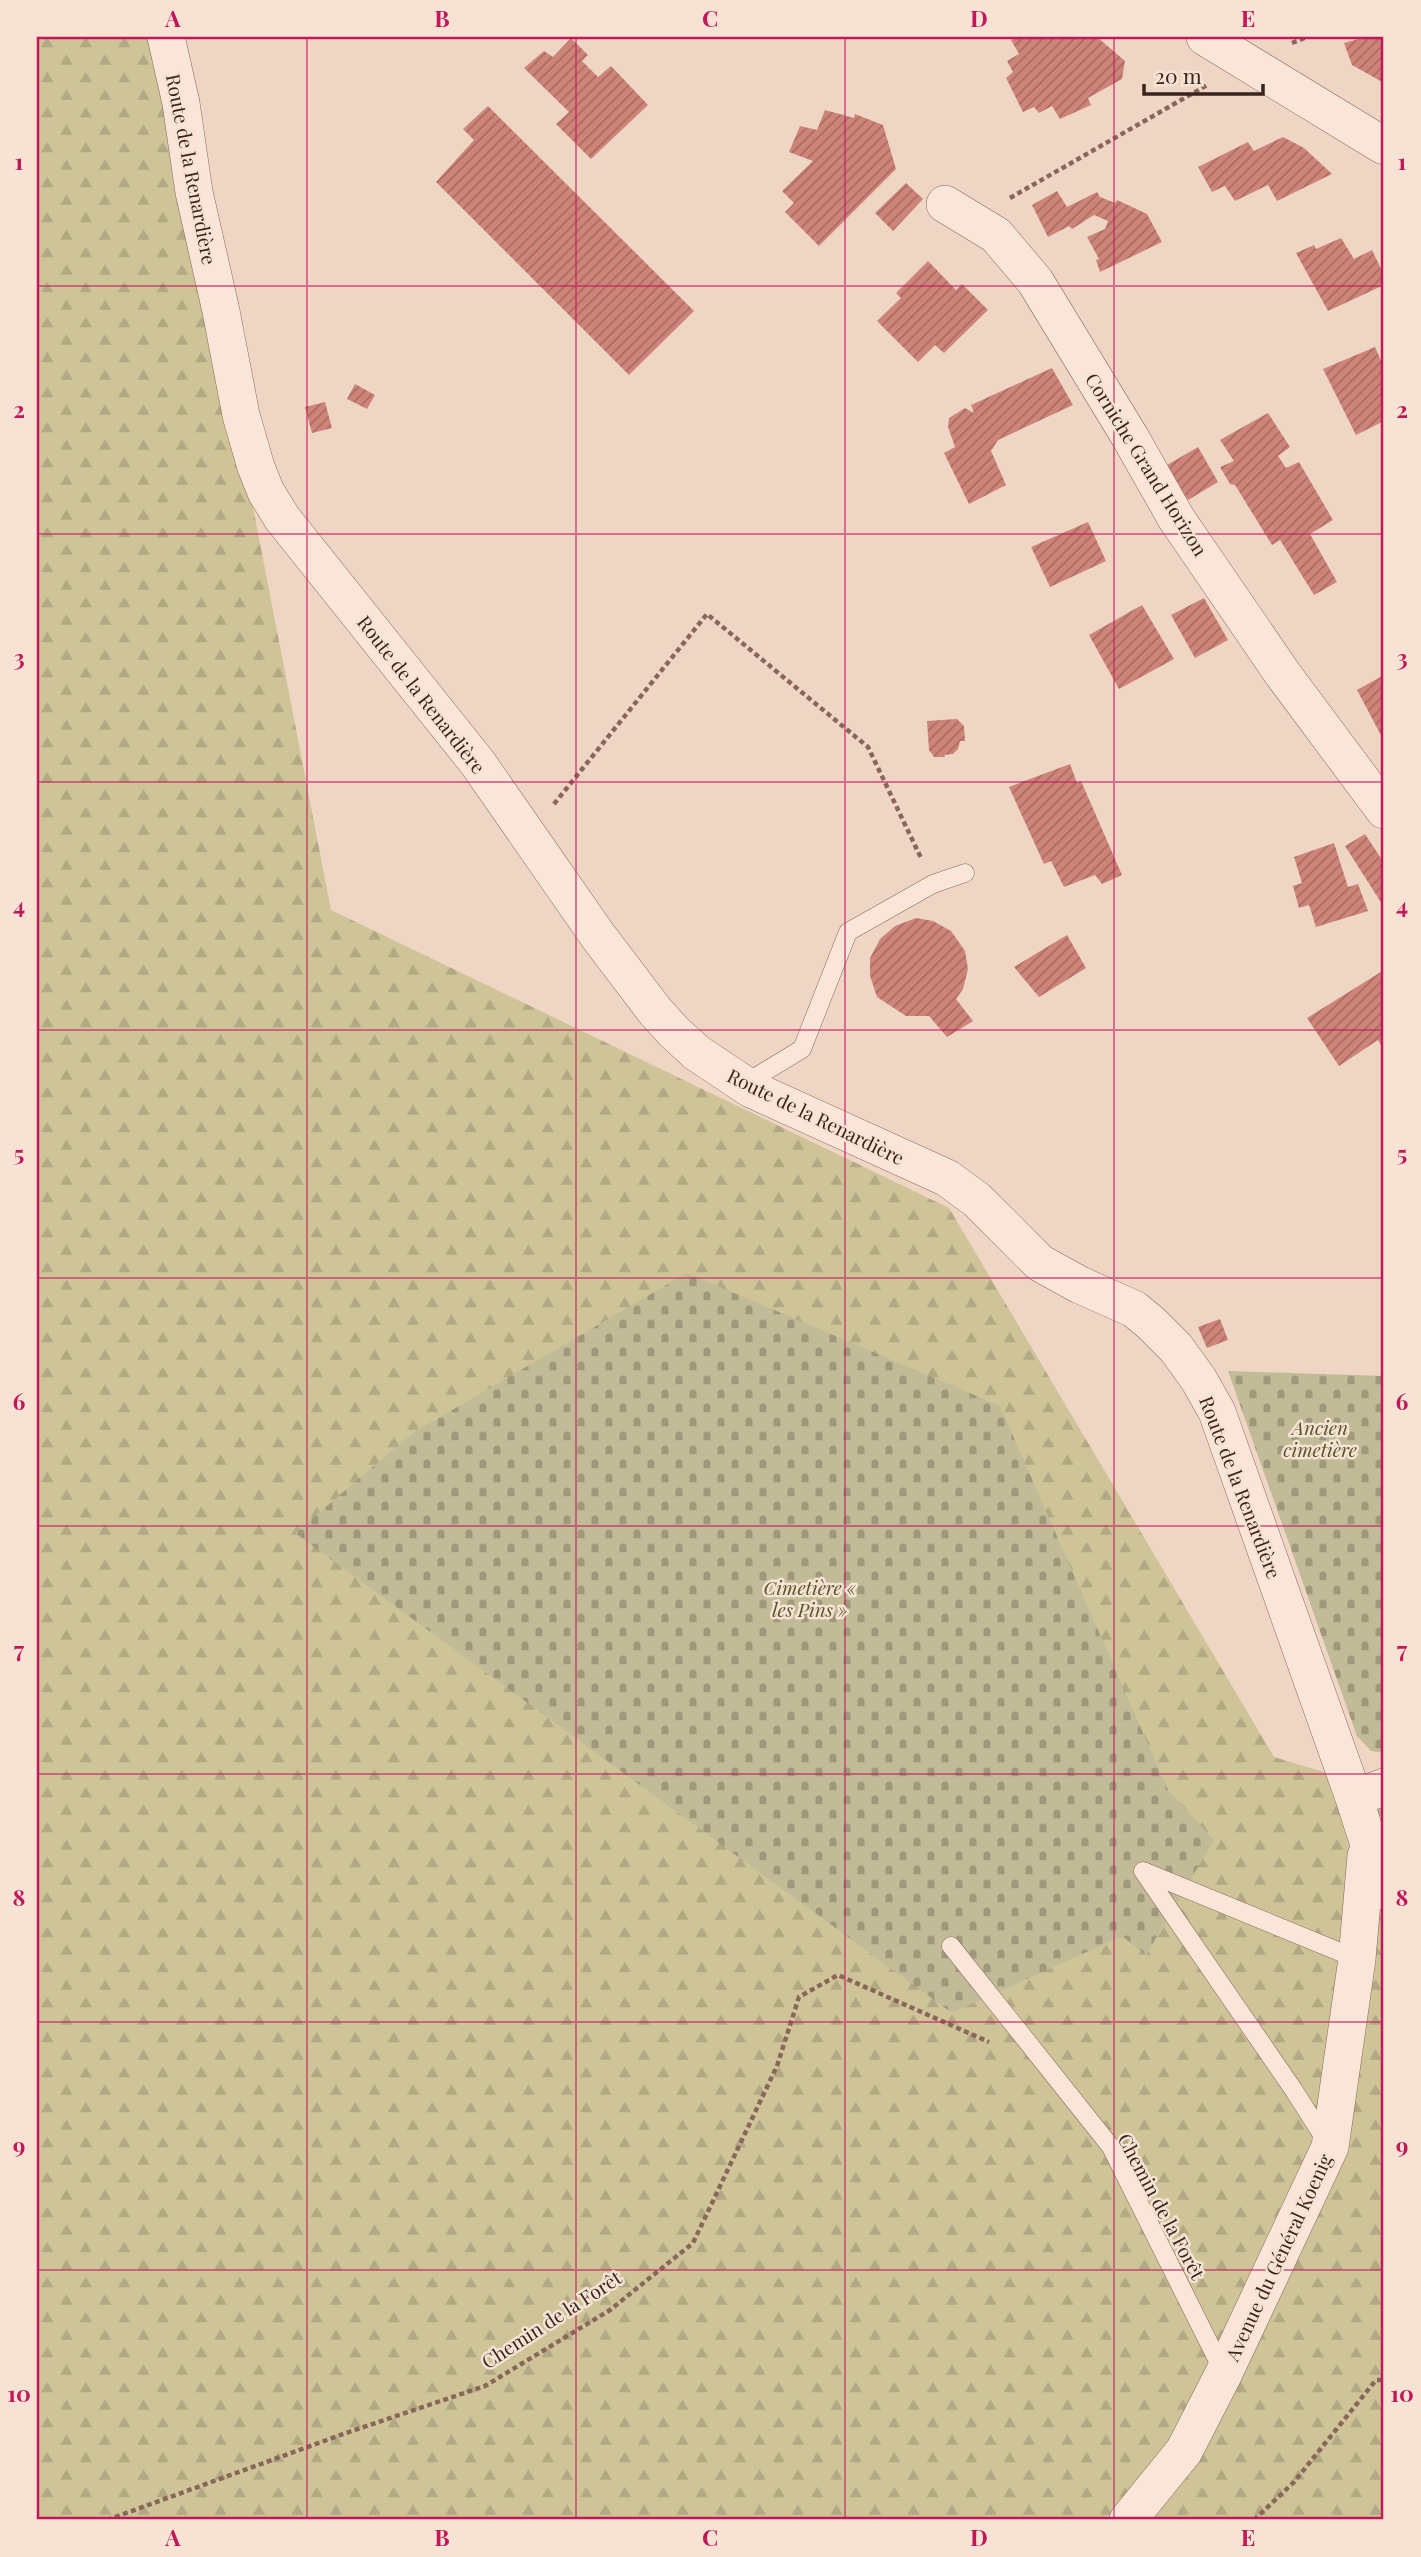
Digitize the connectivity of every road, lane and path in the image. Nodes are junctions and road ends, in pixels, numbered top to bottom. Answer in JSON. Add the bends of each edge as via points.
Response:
{"nodes":[{"id":1,"x":166,"y":37,"type":"edge"},
{"id":2,"x":1205,"y":37,"type":"edge"},
{"id":3,"x":1307,"y":37,"type":"edge"},
{"id":4,"x":1246,"y":63,"type":"junction"},
{"id":5,"x":1384,"y":146,"type":"edge"},
{"id":6,"x":958,"y":211,"type":"joint"},
{"id":7,"x":1384,"y":810,"type":"edge"},
{"id":8,"x":529,"y":834,"type":"junction"},
{"id":9,"x":965,"y":873,"type":"dead end"},
{"id":10,"x":933,"y":884,"type":"junction"},
{"id":11,"x":744,"y":1084,"type":"junction"},
{"id":12,"x":1369,"y":1792,"type":"edge"},
{"id":13,"x":1368,"y":1841,"type":"junction"},
{"id":14,"x":1384,"y":1891,"type":"edge"},
{"id":15,"x":951,"y":1946,"type":"dead end"},
{"id":16,"x":1357,"y":1959,"type":"junction"},
{"id":17,"x":1048,"y":2068,"type":"junction"},
{"id":18,"x":1330,"y":2147,"type":"junction"},
{"id":19,"x":1224,"y":2373,"type":"junction"},
{"id":20,"x":1384,"y":2380,"type":"edge"},
{"id":21,"x":107,"y":2520,"type":"edge"},
{"id":22,"x":1128,"y":2520,"type":"edge"},
{"id":23,"x":1254,"y":2520,"type":"edge"}],
"edges":[{"from":1,"to":8,"type":"street","name":"Route de la Renardière","via":[[241,415],[266,492]]},
{"from":2,"to":4,"type":"street"},
{"from":3,"to":4,"type":"path"},
{"from":4,"to":5,"type":"street"},
{"from":4,"to":6,"type":"path"},
{"from":6,"to":7,"type":"street","name":"Corniche Grand Horizon","via":[[996,235],[1035,281],[1176,518],[1282,673]]},
{"from":8,"to":10,"type":"path","via":[[707,614],[868,747]]},
{"from":8,"to":11,"type":"street","name":"Route de la Renardière","via":[[654,1011],[697,1053]]},
{"from":9,"to":10,"type":"lane"},
{"from":10,"to":11,"type":"lane","via":[[848,932],[802,1049]]},
{"from":11,"to":12,"type":"street","name":"Route de la Renardière","via":[[947,1178],[977,1200],[1040,1263],[1134,1309],[1176,1348],[1217,1412]]},
{"from":12,"to":13,"type":"street","name":"Route de la Renardière"},
{"from":13,"to":14,"type":"street","name":"Route de la Renardière"},
{"from":13,"to":16,"type":"street","name":"Avenue du Général Koenig"},
{"from":15,"to":17,"type":"lane","name":"Chemin de la Forêt"},
{"from":16,"to":18,"type":"street","name":"Avenue du Général Koenig"},
{"from":16,"to":18,"type":"lane","via":[[1143,1871]]},
{"from":17,"to":19,"type":"lane","name":"Chemin de la Forêt","via":[[1111,2147]]},
{"from":17,"to":21,"type":"path","name":"Chemin de la Forêt","via":[[838,1975],[799,1997],[777,2066],[693,2243],[610,2310],[485,2386]]},
{"from":18,"to":19,"type":"street","name":"Avenue du Général Koenig"},
{"from":19,"to":22,"type":"street","name":"Avenue du Général Koenig","via":[[1184,2451]]},
{"from":20,"to":23,"type":"path","via":[[1376,2380],[1294,2482]]}]}
